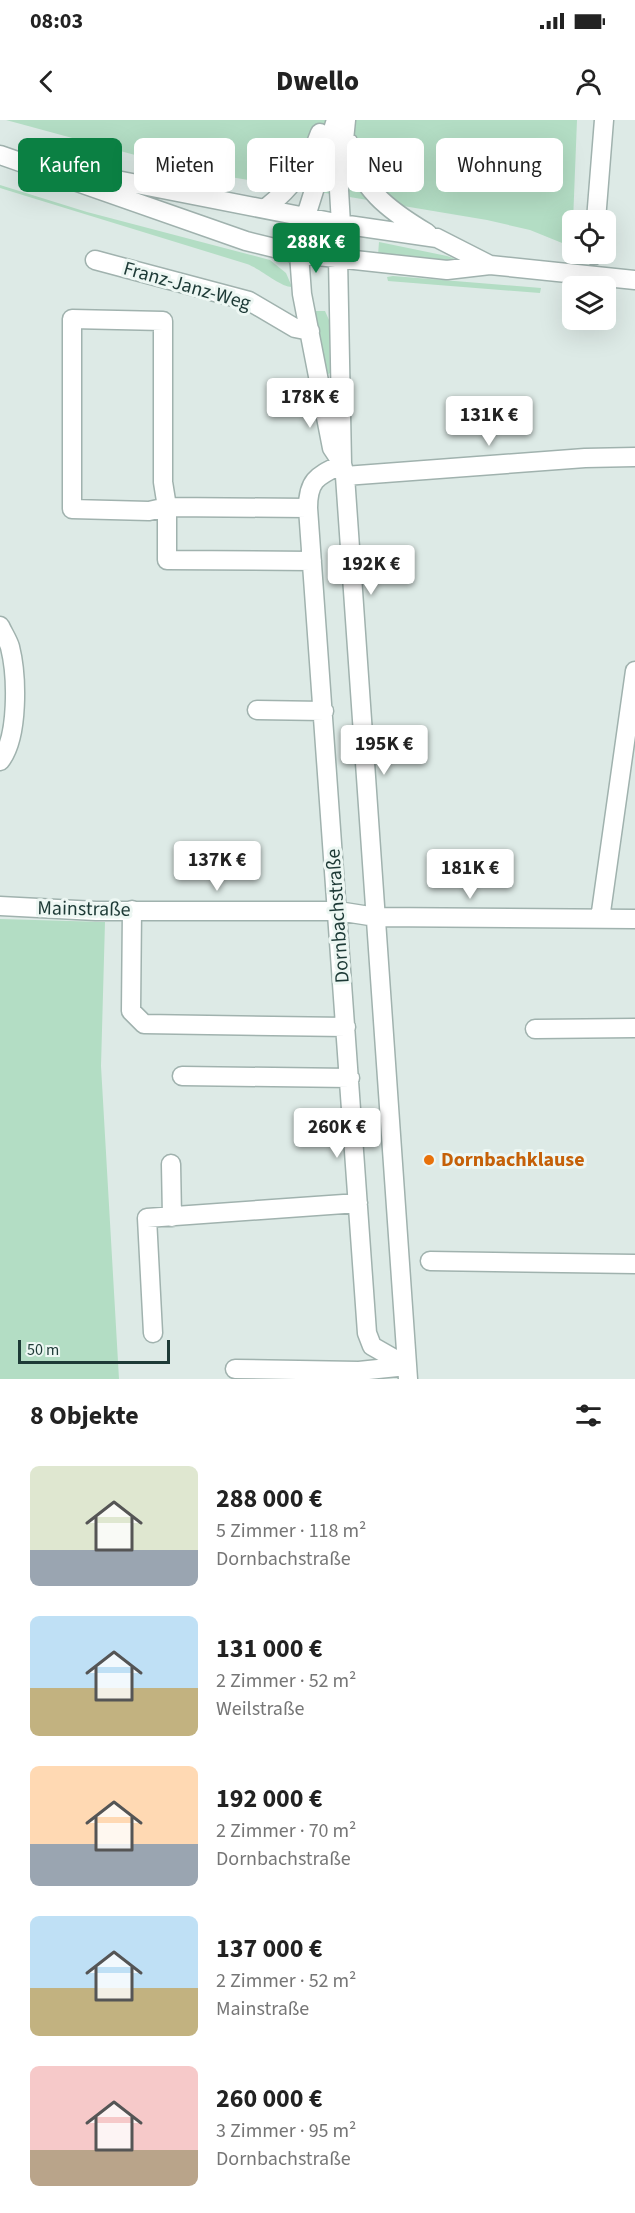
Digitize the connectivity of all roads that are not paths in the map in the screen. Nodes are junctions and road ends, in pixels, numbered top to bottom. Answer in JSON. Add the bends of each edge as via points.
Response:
{"nodes":[{"id":1,"x":324,"y":120,"type":"edge"},
{"id":2,"x":604,"y":120,"type":"edge"},
{"id":3,"x":342,"y":123,"type":"edge"},
{"id":4,"x":0,"y":155,"type":"edge"},
{"id":5,"x":18,"y":161,"type":"edge"},
{"id":6,"x":122,"y":181,"type":"edge"},
{"id":7,"x":108,"y":192,"type":"edge"},
{"id":8,"x":266,"y":208,"type":"junction"},
{"id":9,"x":597,"y":210,"type":"edge"},
{"id":10,"x":306,"y":216,"type":"junction"},
{"id":11,"x":340,"y":224,"type":"junction"},
{"id":12,"x":437,"y":238,"type":"junction"},
{"id":13,"x":299,"y":254,"type":"junction"},
{"id":14,"x":338,"y":258,"type":"junction"},
{"id":15,"x":94,"y":261,"type":"dead end"},
{"id":16,"x":490,"y":265,"type":"junction"},
{"id":17,"x":635,"y":280,"type":"edge"},
{"id":18,"x":310,"y":331,"type":"junction"},
{"id":19,"x":635,"y":457,"type":"edge"},
{"id":20,"x":343,"y":470,"type":"junction"},
{"id":21,"x":308,"y":499,"type":"junction"},
{"id":22,"x":167,"y":507,"type":"junction"},
{"id":23,"x":312,"y":561,"type":"junction"},
{"id":24,"x":0,"y":626,"type":"edge"},
{"id":25,"x":635,"y":671,"type":"edge"},
{"id":26,"x":257,"y":710,"type":"dead end"},
{"id":27,"x":324,"y":711,"type":"junction"},
{"id":28,"x":0,"y":761,"type":"edge"},
{"id":29,"x":0,"y":906,"type":"edge"},
{"id":30,"x":132,"y":910,"type":"junction"},
{"id":31,"x":338,"y":912,"type":"junction"},
{"id":32,"x":376,"y":917,"type":"junction"},
{"id":33,"x":600,"y":919,"type":"junction"},
{"id":34,"x":635,"y":919,"type":"edge"},
{"id":35,"x":346,"y":1027,"type":"junction"},
{"id":36,"x":635,"y":1028,"type":"edge"},
{"id":37,"x":535,"y":1029,"type":"dead end"},
{"id":38,"x":182,"y":1076,"type":"dead end"},
{"id":39,"x":350,"y":1078,"type":"junction"},
{"id":40,"x":171,"y":1164,"type":"dead end"},
{"id":41,"x":358,"y":1203,"type":"junction"},
{"id":42,"x":172,"y":1217,"type":"junction"},
{"id":43,"x":430,"y":1261,"type":"dead end"},
{"id":44,"x":635,"y":1264,"type":"edge"},
{"id":45,"x":153,"y":1333,"type":"dead end"},
{"id":46,"x":235,"y":1369,"type":"dead end"},
{"id":47,"x":408,"y":1372,"type":"edge"}],
"edges":[{"from":1,"to":8,"type":"street","via":[[315,148],[301,172],[286,192]]},
{"from":2,"to":9,"type":"street"},
{"from":3,"to":10,"type":"street","name":"Dornbachstraße"},
{"from":3,"to":11,"type":"street","name":"Dornbachstraße"},
{"from":3,"to":12,"type":"street","via":[[360,176],[402,219]]},
{"from":4,"to":5,"type":"street"},
{"from":6,"to":8,"type":"street"},
{"from":7,"to":13,"type":"street","via":[[246,241]]},
{"from":8,"to":10,"type":"street"},
{"from":10,"to":11,"type":"street"},
{"from":10,"to":13,"type":"street","name":"Dornbachstraße"},
{"from":11,"to":12,"type":"street"},
{"from":11,"to":14,"type":"street","name":"Dornbachstraße"},
{"from":12,"to":16,"type":"street"},
{"from":13,"to":14,"type":"street"},
{"from":13,"to":18,"type":"street","name":"Dornbachstraße"},
{"from":14,"to":16,"type":"street","via":[[447,270]]},
{"from":14,"to":20,"type":"street","name":"Dornbachstraße"},
{"from":15,"to":18,"type":"street","name":"Franz-Janz-Weg","via":[[249,301],[295,328]]},
{"from":16,"to":17,"type":"street"},
{"from":18,"to":20,"type":"street","name":"Dornbachstraße","via":[[332,448]]},
{"from":19,"to":20,"type":"street"},
{"from":20,"to":21,"type":"street","via":[[322,474]]},
{"from":20,"to":32,"type":"street","name":"Dornbachstraße"},
{"from":21,"to":22,"type":"street"},
{"from":21,"to":23,"type":"street","name":"Dornbachstraße"},
{"from":22,"to":22,"type":"street","via":[[163,482],[163,321],[72,319],[72,509],[149,511]]},
{"from":22,"to":23,"type":"street","via":[[168,560]]},
{"from":23,"to":27,"type":"street","name":"Dornbachstraße"},
{"from":24,"to":28,"type":"street","via":[[9,644],[14,670],[13,729]]},
{"from":25,"to":33,"type":"street"},
{"from":26,"to":27,"type":"street"},
{"from":27,"to":31,"type":"street","name":"Dornbachstraße"},
{"from":29,"to":30,"type":"street","name":"Mainstraße"},
{"from":30,"to":31,"type":"street","name":"Mainstraße"},
{"from":30,"to":35,"type":"street","via":[[131,1011],[144,1024]]},
{"from":31,"to":32,"type":"street","name":"Mainstraße"},
{"from":31,"to":35,"type":"street","name":"Dornbachstraße"},
{"from":32,"to":33,"type":"street","name":"Mainstraße"},
{"from":32,"to":47,"type":"street","name":"Dornbachstraße"},
{"from":33,"to":34,"type":"street","name":"Mainstraße"},
{"from":35,"to":39,"type":"street","name":"Dornbachstraße"},
{"from":36,"to":37,"type":"street"},
{"from":38,"to":39,"type":"street"},
{"from":39,"to":41,"type":"street","name":"Dornbachstraße"},
{"from":40,"to":42,"type":"street"},
{"from":41,"to":42,"type":"street"},
{"from":41,"to":47,"type":"street","name":"Dornbachstraße","via":[[369,1340]]},
{"from":42,"to":45,"type":"street","via":[[147,1218]]},
{"from":43,"to":44,"type":"street"},
{"from":46,"to":47,"type":"street"}]}
